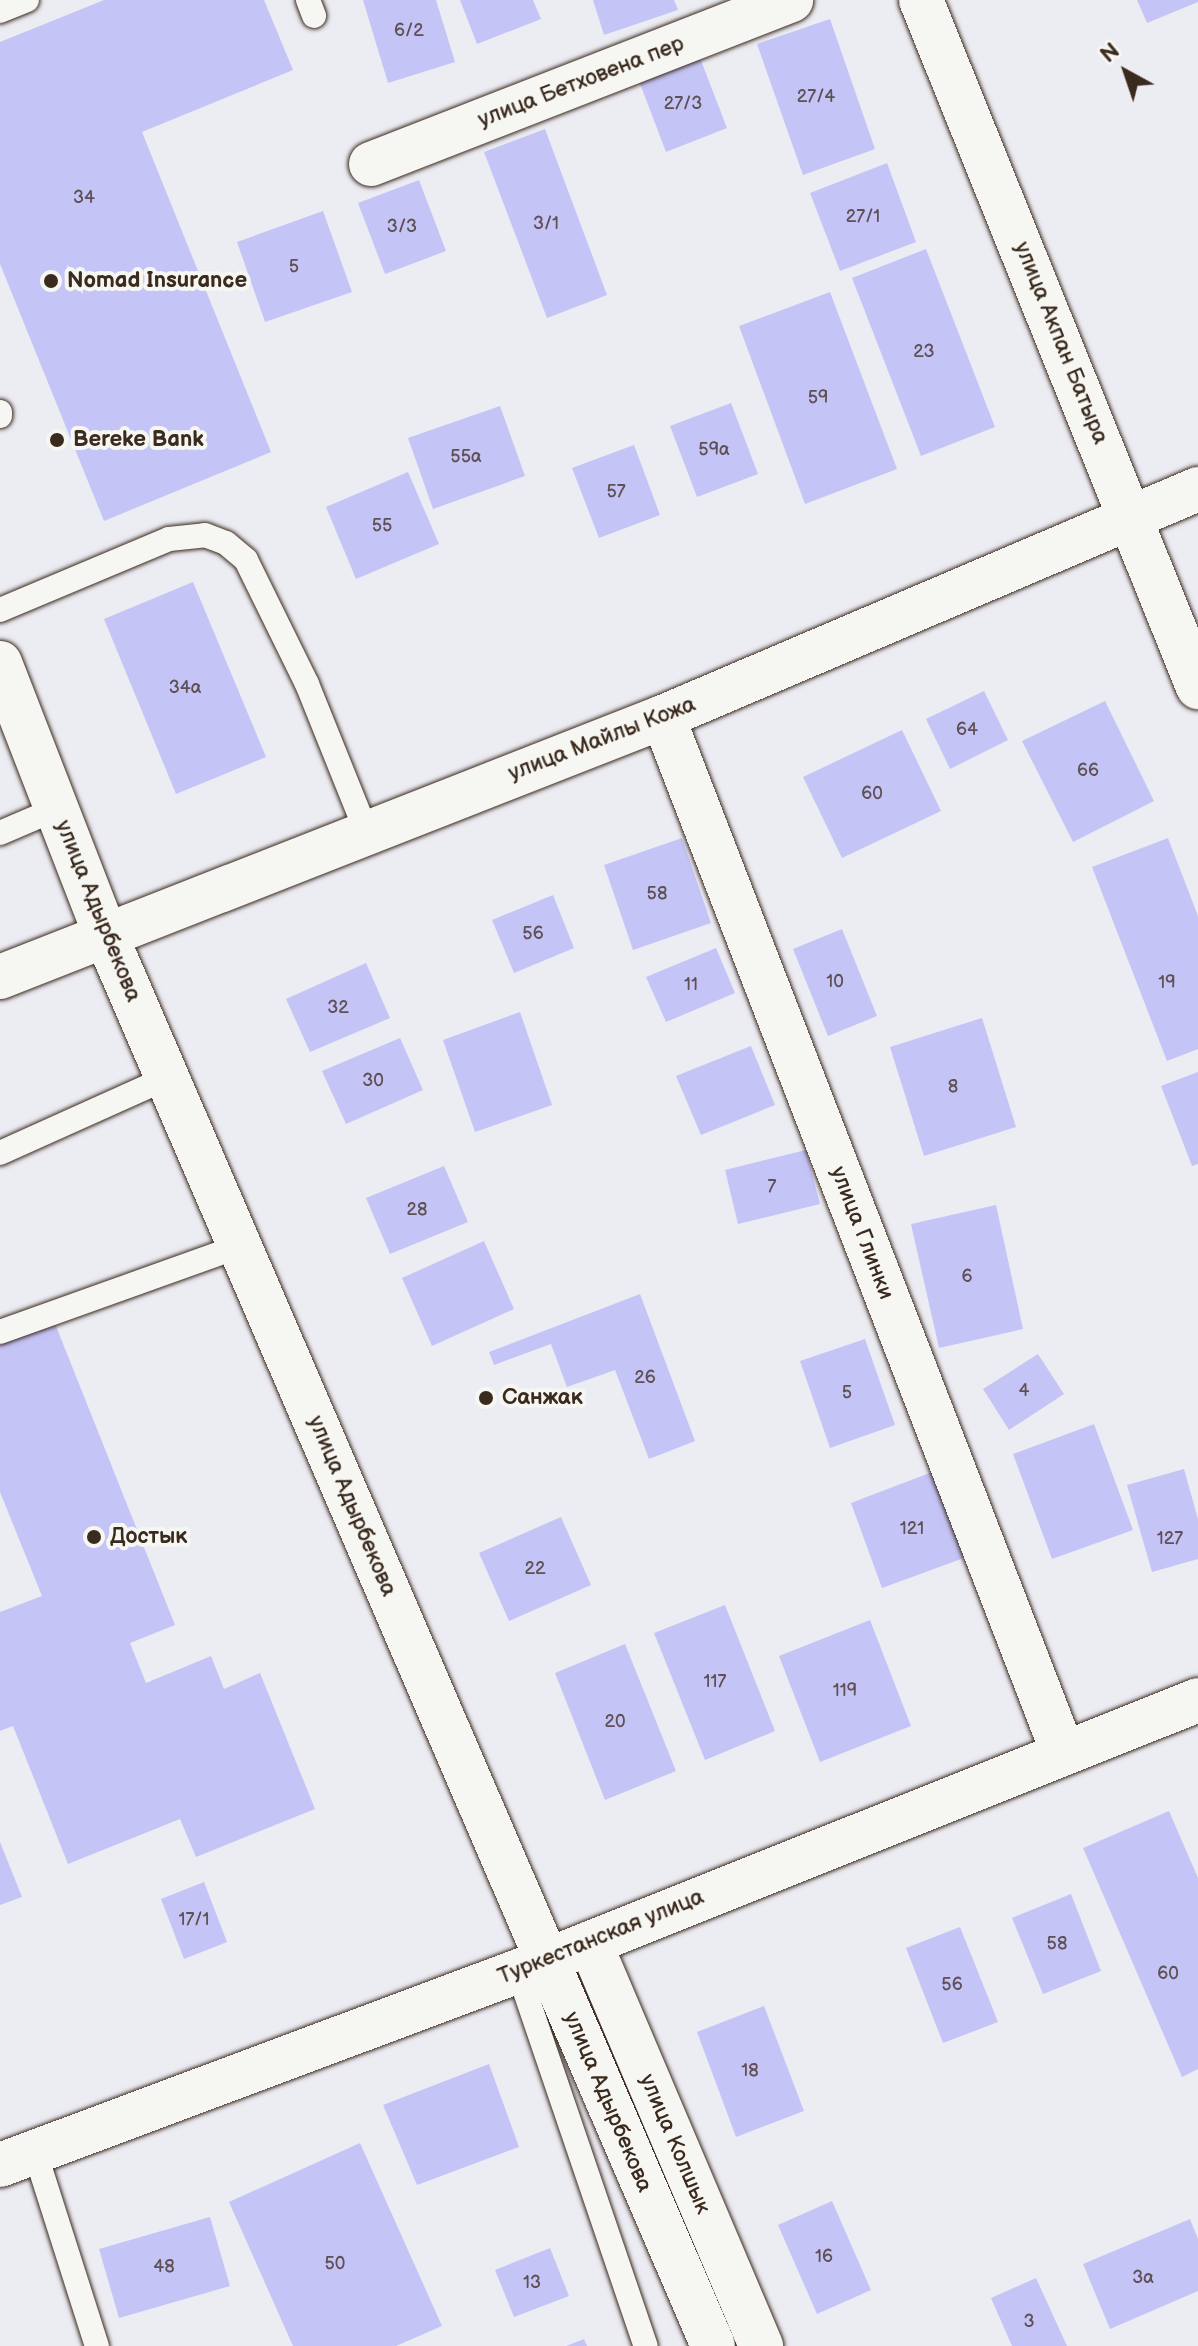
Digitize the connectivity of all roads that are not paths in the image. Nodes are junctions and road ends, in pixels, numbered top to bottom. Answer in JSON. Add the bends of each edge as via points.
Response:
{"nodes":[{"id":1,"x":27,"y":0,"type":"edge"},
{"id":2,"x":791,"y":0,"type":"edge"},
{"id":3,"x":921,"y":0,"type":"edge"},
{"id":4,"x":0,"y":11,"type":"edge"},
{"id":5,"x":371,"y":164,"type":"dead end"},
{"id":6,"x":1198,"y":489,"type":"edge"},
{"id":7,"x":1131,"y":516,"type":"junction"},
{"id":8,"x":0,"y":610,"type":"edge"},
{"id":9,"x":0,"y":663,"type":"edge"},
{"id":10,"x":1198,"y":687,"type":"edge"},
{"id":11,"x":663,"y":717,"type":"junction"},
{"id":12,"x":56,"y":809,"type":"junction"},
{"id":13,"x":366,"y":831,"type":"junction"},
{"id":14,"x":0,"y":833,"type":"edge"},
{"id":15,"x":104,"y":931,"type":"junction"},
{"id":16,"x":0,"y":977,"type":"edge"},
{"id":17,"x":167,"y":1078,"type":"junction"},
{"id":18,"x":0,"y":1153,"type":"edge"},
{"id":19,"x":240,"y":1246,"type":"junction"},
{"id":20,"x":0,"y":1332,"type":"edge"},
{"id":21,"x":1198,"y":1700,"type":"edge"},
{"id":22,"x":1062,"y":1750,"type":"junction"},
{"id":23,"x":590,"y":1943,"type":"junction"},
{"id":24,"x":533,"y":1966,"type":"junction"},
{"id":25,"x":17,"y":2158,"type":"edge"},
{"id":26,"x":97,"y":2346,"type":"edge"},
{"id":27,"x":646,"y":2346,"type":"edge"},
{"id":28,"x":713,"y":2346,"type":"edge"},
{"id":29,"x":761,"y":2346,"type":"edge"}],
"edges":[{"from":1,"to":4,"type":"lane"},
{"from":2,"to":5,"type":"street","name":"улица Бетховена пер"},
{"from":3,"to":7,"type":"street","name":"улица Акпан Батыра"},
{"from":6,"to":7,"type":"street","name":"улица Майлы Кожа"},
{"from":7,"to":10,"type":"street","name":"улица Акпан Батыра"},
{"from":7,"to":11,"type":"street","name":"улица Майлы Кожа"},
{"from":8,"to":13,"type":"lane","via":[[169,539],[205,535],[226,543],[246,560],[307,684]]},
{"from":9,"to":12,"type":"street","name":"улица Адырбекова"},
{"from":11,"to":13,"type":"street","name":"улица Майлы Кожа"},
{"from":11,"to":22,"type":"street","name":"улица Глинки"},
{"from":12,"to":14,"type":"lane"},
{"from":12,"to":15,"type":"street","name":"улица Адырбекова"},
{"from":13,"to":15,"type":"street","name":"улица Майлы Кожа"},
{"from":15,"to":16,"type":"street","name":"улица Майлы Кожа"},
{"from":15,"to":17,"type":"street","name":"улица Адырбекова"},
{"from":17,"to":18,"type":"lane"},
{"from":17,"to":19,"type":"street","name":"улица Адырбекова"},
{"from":19,"to":20,"type":"lane"},
{"from":19,"to":24,"type":"street","name":"улица Адырбекова"},
{"from":21,"to":22,"type":"street","name":"Туркестанская улица"},
{"from":22,"to":23,"type":"street","name":"Туркестанская улица"},
{"from":23,"to":24,"type":"street","name":"Туркестанская улица"},
{"from":23,"to":29,"type":"street","name":"улица Колшык"},
{"from":24,"to":25,"type":"street","name":"Туркестанская улица"},
{"from":24,"to":27,"type":"lane"},
{"from":24,"to":28,"type":"street","name":"улица Адырбекова"},
{"from":25,"to":26,"type":"lane"}]}
